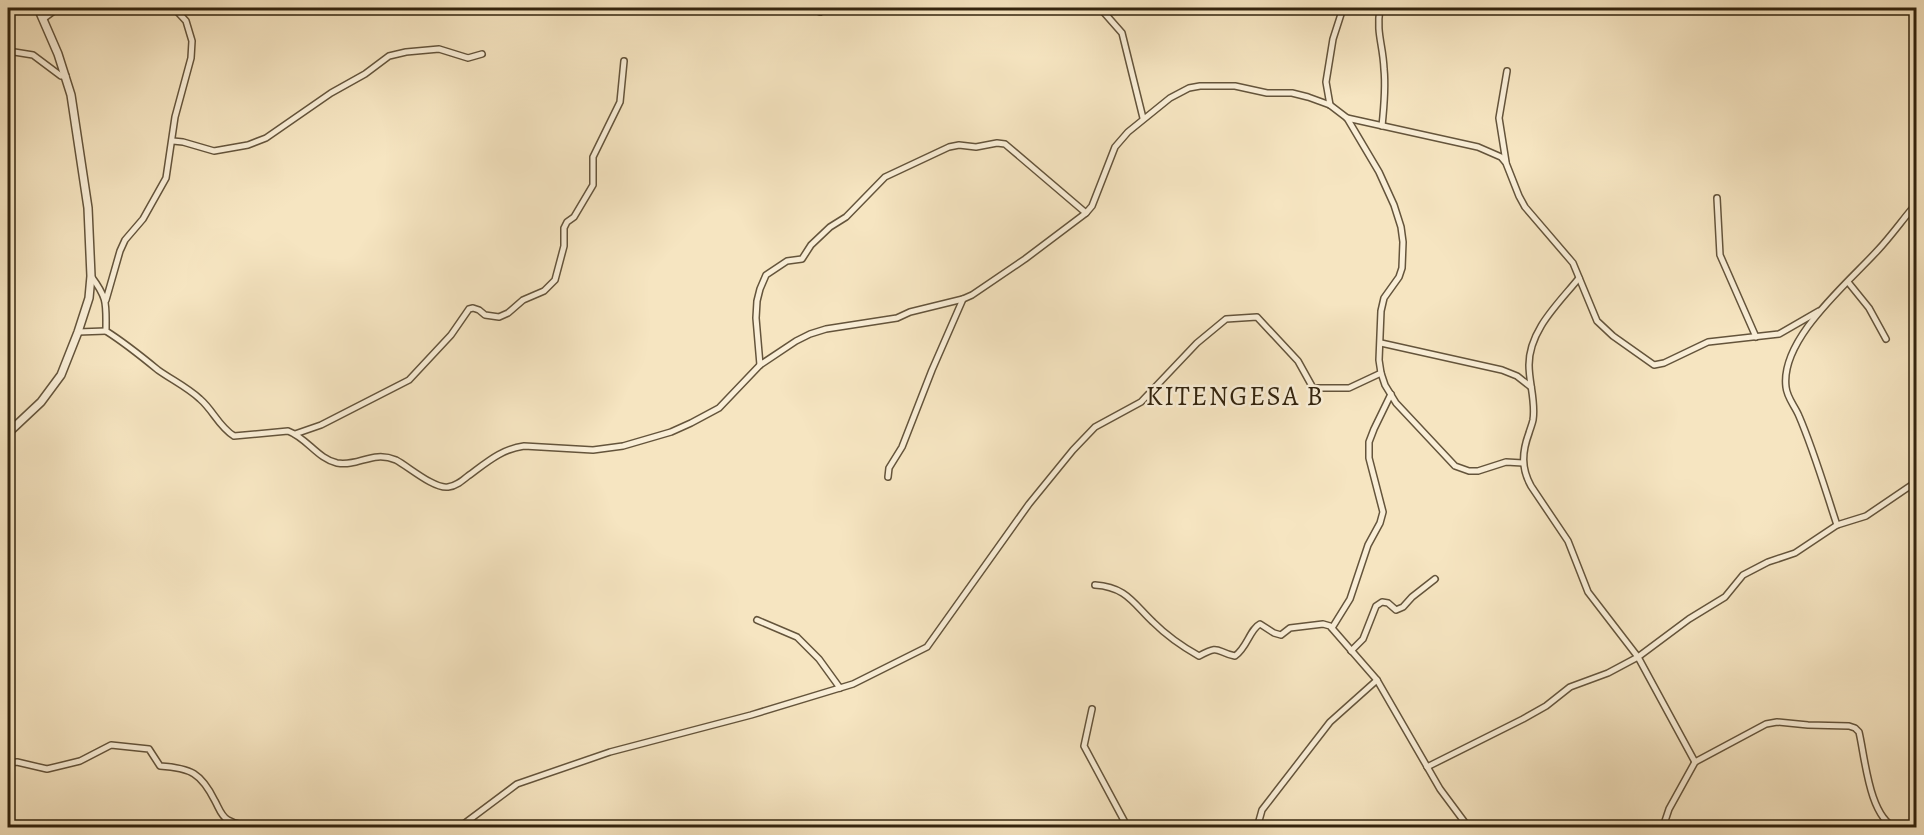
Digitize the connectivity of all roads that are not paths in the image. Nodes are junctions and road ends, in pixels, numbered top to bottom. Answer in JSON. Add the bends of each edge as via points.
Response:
{"nodes":[{"id":1,"x":38,"y":8,"type":"edge"},
{"id":2,"x":58,"y":8,"type":"edge"},
{"id":3,"x":174,"y":8,"type":"edge"},
{"id":4,"x":1100,"y":8,"type":"edge"},
{"id":5,"x":1343,"y":8,"type":"edge"},
{"id":6,"x":1380,"y":8,"type":"edge"},
{"id":7,"x":43,"y":20,"type":"junction"},
{"id":8,"x":8,"y":51,"type":"edge"},
{"id":9,"x":482,"y":54,"type":"dead end"},
{"id":10,"x":624,"y":60,"type":"dead end"},
{"id":11,"x":1507,"y":71,"type":"dead end"},
{"id":12,"x":66,"y":76,"type":"junction"},
{"id":13,"x":1330,"y":105,"type":"junction"},
{"id":14,"x":1143,"y":118,"type":"junction"},
{"id":15,"x":1347,"y":118,"type":"junction"},
{"id":16,"x":1382,"y":126,"type":"junction"},
{"id":17,"x":173,"y":141,"type":"junction"},
{"id":18,"x":1506,"y":163,"type":"junction"},
{"id":19,"x":1717,"y":198,"type":"dead end"},
{"id":20,"x":1917,"y":204,"type":"edge"},
{"id":21,"x":1086,"y":213,"type":"junction"},
{"id":22,"x":91,"y":276,"type":"junction"},
{"id":23,"x":1579,"y":278,"type":"junction"},
{"id":24,"x":1848,"y":282,"type":"junction"},
{"id":25,"x":963,"y":299,"type":"junction"},
{"id":26,"x":106,"y":300,"type":"junction"},
{"id":27,"x":1819,"y":311,"type":"junction"},
{"id":28,"x":106,"y":331,"type":"junction"},
{"id":29,"x":78,"y":332,"type":"junction"},
{"id":30,"x":1756,"y":337,"type":"junction"},
{"id":31,"x":1886,"y":339,"type":"dead end"},
{"id":32,"x":1381,"y":343,"type":"junction"},
{"id":33,"x":760,"y":365,"type":"junction"},
{"id":34,"x":1381,"y":373,"type":"junction"},
{"id":35,"x":1531,"y":387,"type":"junction"},
{"id":36,"x":1391,"y":394,"type":"junction"},
{"id":37,"x":8,"y":433,"type":"edge"},
{"id":38,"x":295,"y":434,"type":"junction"},
{"id":39,"x":1523,"y":464,"type":"junction"},
{"id":40,"x":888,"y":477,"type":"dead end"},
{"id":41,"x":1917,"y":482,"type":"edge"},
{"id":42,"x":1837,"y":525,"type":"junction"},
{"id":43,"x":1435,"y":579,"type":"dead end"},
{"id":44,"x":1095,"y":585,"type":"dead end"},
{"id":45,"x":757,"y":620,"type":"dead end"},
{"id":46,"x":1332,"y":627,"type":"junction"},
{"id":47,"x":1351,"y":651,"type":"junction"},
{"id":48,"x":1638,"y":657,"type":"junction"},
{"id":49,"x":1377,"y":680,"type":"junction"},
{"id":50,"x":840,"y":688,"type":"junction"},
{"id":51,"x":1092,"y":709,"type":"dead end"},
{"id":52,"x":1695,"y":762,"type":"junction"},
{"id":53,"x":8,"y":763,"type":"edge"},
{"id":54,"x":1427,"y":767,"type":"junction"},
{"id":55,"x":274,"y":828,"type":"edge"},
{"id":56,"x":455,"y":828,"type":"edge"},
{"id":57,"x":1128,"y":828,"type":"edge"},
{"id":58,"x":1257,"y":828,"type":"edge"},
{"id":59,"x":1469,"y":828,"type":"edge"},
{"id":60,"x":1666,"y":828,"type":"edge"},
{"id":61,"x":1896,"y":828,"type":"edge"}],
"edges":[{"from":1,"to":7,"type":"street"},
{"from":2,"to":7,"type":"street"},
{"from":3,"to":17,"type":"street","via":[[186,21],[192,41]]},
{"from":4,"to":14,"type":"street","via":[[1122,33]]},
{"from":5,"to":13,"type":"street","via":[[1326,82]]},
{"from":6,"to":16,"type":"street","via":[[1378,33],[1385,90]]},
{"from":7,"to":12,"type":"street"},
{"from":8,"to":12,"type":"street","via":[[33,56]]},
{"from":9,"to":17,"type":"street","via":[[468,58],[439,49],[389,56],[261,141],[248,145],[213,151]]},
{"from":10,"to":38,"type":"street","via":[[621,102],[593,157],[592,185],[564,228],[564,246],[555,280],[544,291],[499,317],[469,309],[451,335],[409,380]]},
{"from":11,"to":18,"type":"street","via":[[1499,118]]},
{"from":12,"to":22,"type":"street","via":[[88,208]]},
{"from":13,"to":14,"type":"street","via":[[1292,93],[1200,86],[1170,98]]},
{"from":13,"to":15,"type":"street"},
{"from":14,"to":21,"type":"street","via":[[1115,147]]},
{"from":15,"to":16,"type":"street"},
{"from":15,"to":32,"type":"street","via":[[1388,188],[1401,227],[1402,268],[1384,298]]},
{"from":16,"to":18,"type":"street","via":[[1478,147]]},
{"from":17,"to":26,"type":"street","via":[[166,178],[123,246]]},
{"from":18,"to":23,"type":"street","via":[[1526,207],[1569,256]]},
{"from":19,"to":30,"type":"street","via":[[1720,255]]},
{"from":20,"to":24,"type":"street"},
{"from":21,"to":25,"type":"street"},
{"from":21,"to":33,"type":"street","via":[[1005,144],[949,147],[885,177],[817,239],[802,259],[787,261],[766,275],[757,301]]},
{"from":22,"to":26,"type":"street"},
{"from":22,"to":29,"type":"street","via":[[89,298]]},
{"from":23,"to":30,"type":"street","via":[[1597,321],[1653,365],[1708,342]]},
{"from":23,"to":35,"type":"street","via":[[1536,335],[1529,362]]},
{"from":24,"to":27,"type":"street"},
{"from":24,"to":31,"type":"street","via":[[1869,308]]},
{"from":25,"to":33,"type":"street","via":[[897,318],[810,334]]},
{"from":25,"to":40,"type":"street"},
{"from":26,"to":28,"type":"street"},
{"from":27,"to":30,"type":"street","via":[[1779,334]]},
{"from":27,"to":42,"type":"street","via":[[1790,356],[1786,389]]},
{"from":28,"to":29,"type":"street"},
{"from":28,"to":38,"type":"street","via":[[197,396],[228,433]]},
{"from":29,"to":37,"type":"street","via":[[61,375],[42,402]]},
{"from":32,"to":34,"type":"street"},
{"from":32,"to":35,"type":"street","via":[[1502,370]]},
{"from":33,"to":38,"type":"street","via":[[719,408],[671,432],[593,450],[516,447],[500,453],[463,481],[444,488],[382,456],[351,463],[326,459]]},
{"from":34,"to":36,"type":"street"},
{"from":34,"to":50,"type":"street","via":[[1349,388],[1313,388],[1298,361],[1257,317],[1226,319],[1197,343],[1141,402],[1095,427],[1073,450],[1029,504],[927,647]]},
{"from":35,"to":39,"type":"street","via":[[1533,423]]},
{"from":36,"to":39,"type":"street","via":[[1455,466],[1478,471],[1506,462]]},
{"from":36,"to":46,"type":"street","via":[[1369,442],[1369,458],[1383,512],[1350,599]]},
{"from":39,"to":48,"type":"street","via":[[1531,486],[1568,541],[1588,592]]},
{"from":41,"to":42,"type":"street","via":[[1866,516]]},
{"from":42,"to":48,"type":"street","via":[[1795,553],[1743,575],[1725,597]]},
{"from":43,"to":47,"type":"street","via":[[1403,607],[1396,610],[1382,602],[1376,606],[1363,639]]},
{"from":44,"to":46,"type":"street","via":[[1110,586],[1130,598],[1159,627],[1199,656],[1213,649],[1239,654],[1260,624],[1277,635],[1290,628],[1323,624]]},
{"from":45,"to":50,"type":"street","via":[[796,637],[819,659]]},
{"from":46,"to":47,"type":"street"},
{"from":47,"to":49,"type":"street"},
{"from":48,"to":52,"type":"street"},
{"from":48,"to":54,"type":"street","via":[[1608,674],[1570,687],[1545,706]]},
{"from":49,"to":54,"type":"street"},
{"from":49,"to":58,"type":"street","via":[[1330,722],[1262,810]]},
{"from":50,"to":56,"type":"street","via":[[555,770],[517,784]]},
{"from":51,"to":57,"type":"street","via":[[1084,746]]},
{"from":52,"to":60,"type":"street","via":[[1669,809]]},
{"from":52,"to":61,"type":"street","via":[[1766,724],[1849,726],[1859,732],[1879,813]]},
{"from":53,"to":55,"type":"street","via":[[47,769],[80,761],[111,745],[148,749],[160,766],[196,774],[229,821]]},
{"from":54,"to":59,"type":"street"}]}
